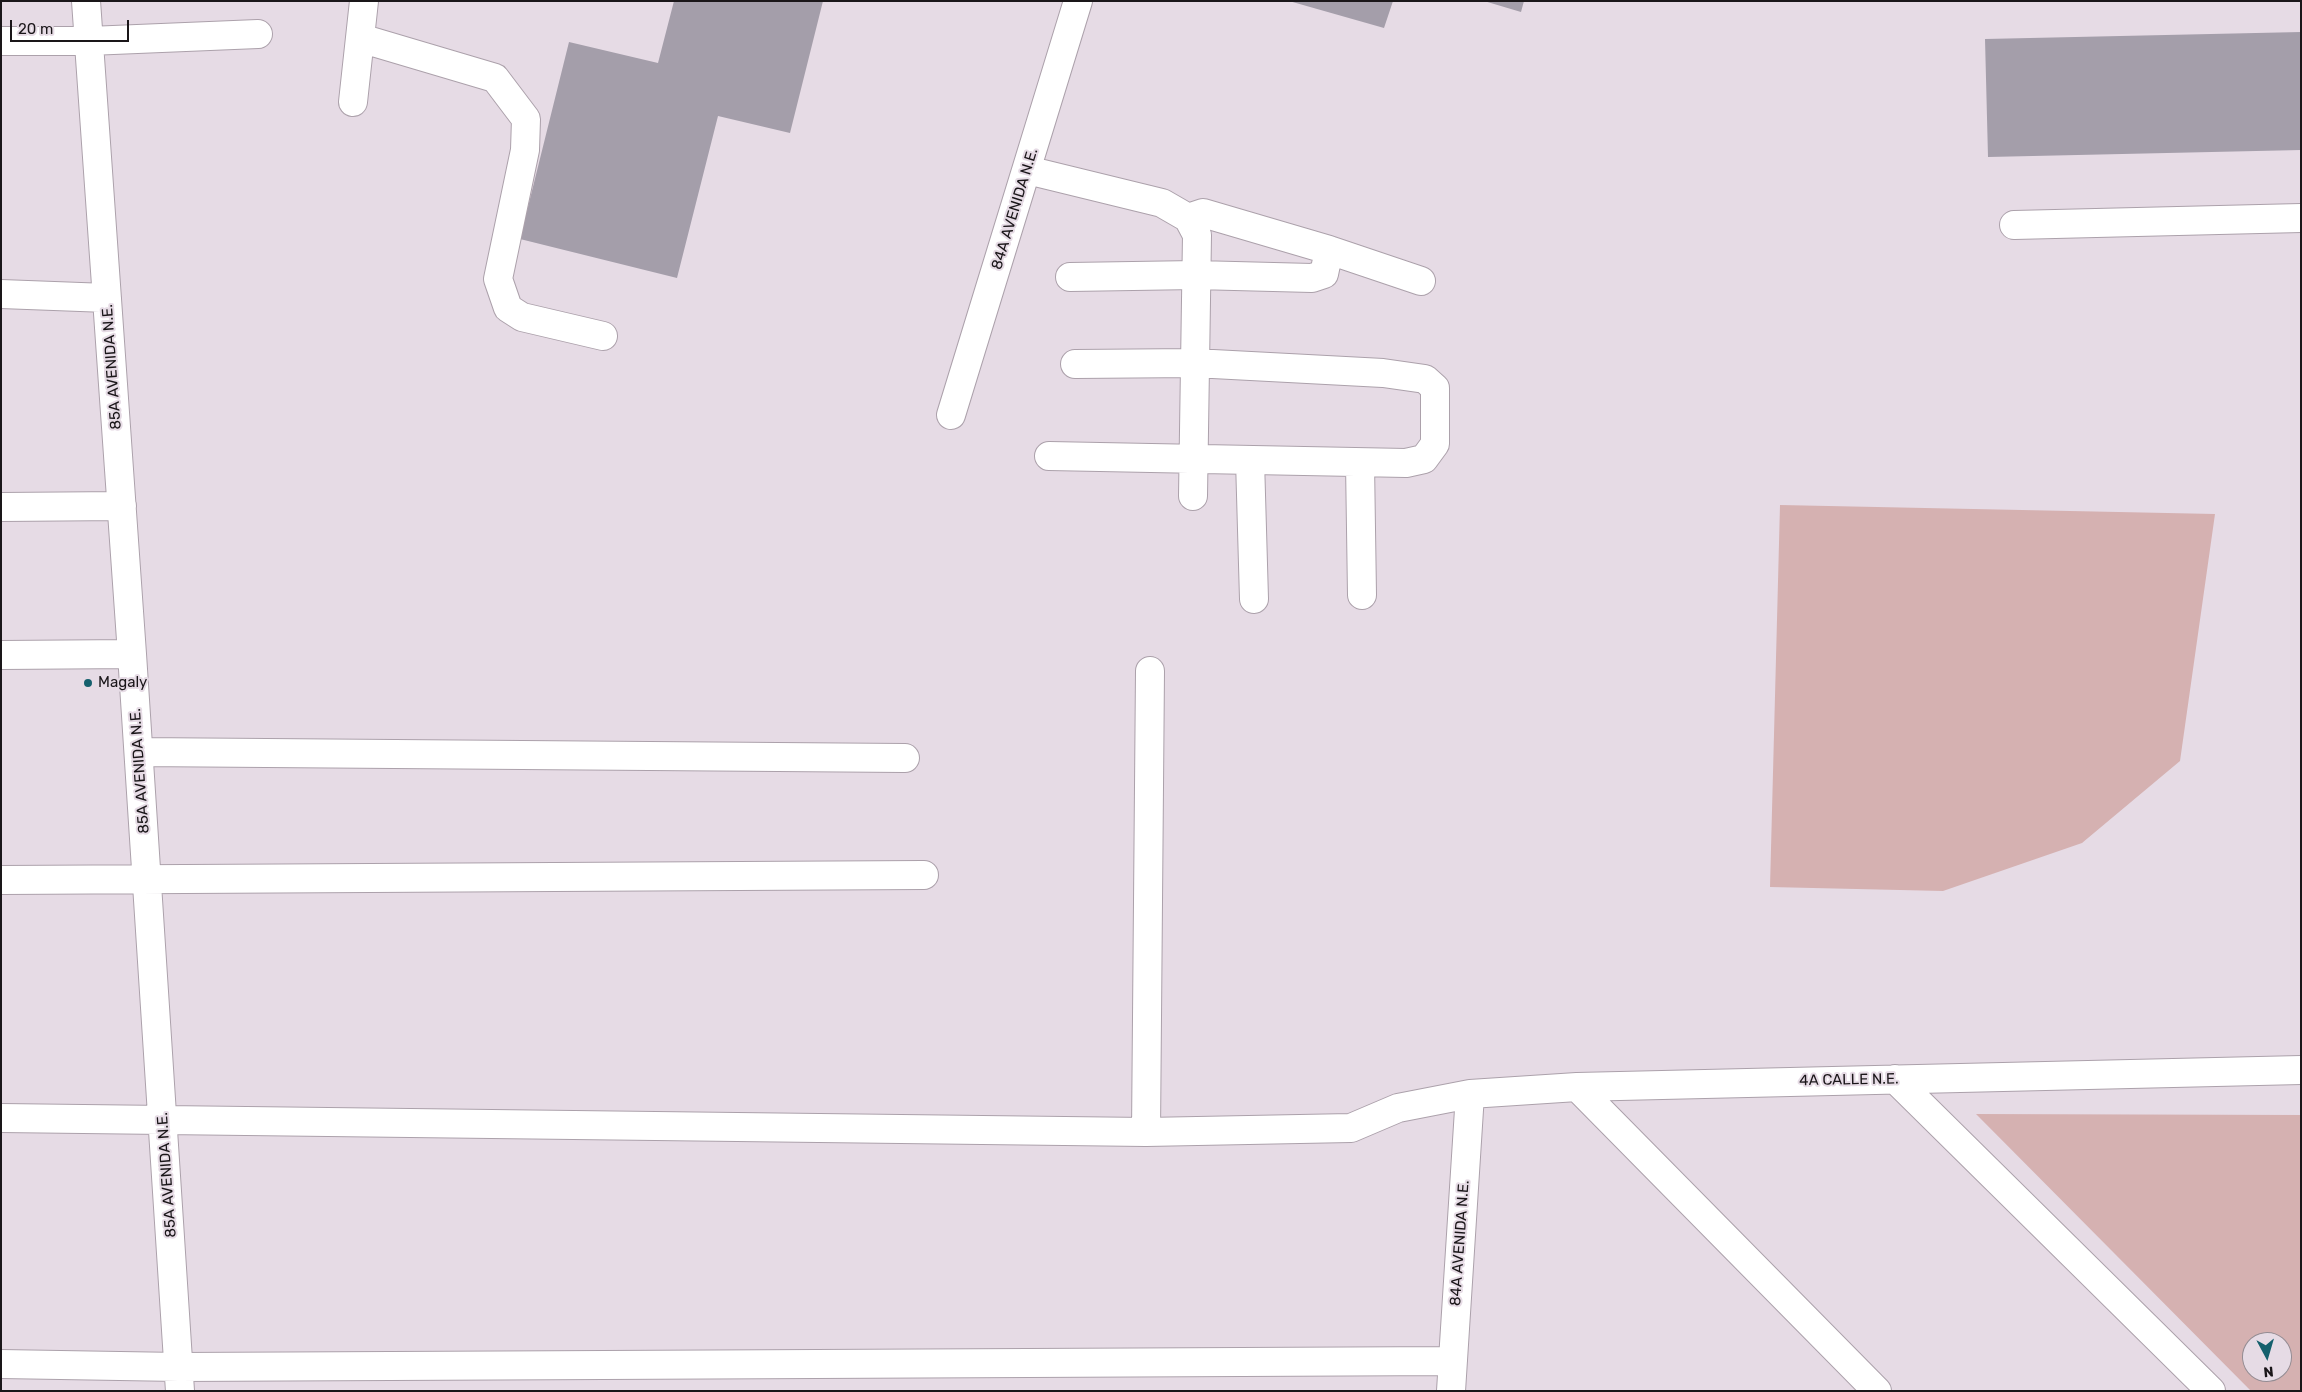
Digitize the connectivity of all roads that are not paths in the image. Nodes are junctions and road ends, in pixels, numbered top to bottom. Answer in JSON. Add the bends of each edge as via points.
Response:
{"nodes":[{"id":1,"x":86,"y":1,"type":"edge"},
{"id":2,"x":364,"y":1,"type":"edge"},
{"id":3,"x":1078,"y":1,"type":"edge"},
{"id":4,"x":258,"y":34,"type":"dead end"},
{"id":5,"x":360,"y":38,"type":"junction"},
{"id":6,"x":1,"y":41,"type":"edge"},
{"id":7,"x":89,"y":41,"type":"junction"},
{"id":8,"x":353,"y":102,"type":"dead end"},
{"id":9,"x":1027,"y":170,"type":"junction"},
{"id":10,"x":1188,"y":218,"type":"junction"},
{"id":11,"x":2301,"y":218,"type":"edge"},
{"id":12,"x":2014,"y":226,"type":"dead end"},
{"id":13,"x":1329,"y":250,"type":"junction"},
{"id":14,"x":1196,"y":275,"type":"junction"},
{"id":15,"x":1070,"y":277,"type":"dead end"},
{"id":16,"x":1421,"y":281,"type":"dead end"},
{"id":17,"x":1,"y":294,"type":"edge"},
{"id":18,"x":107,"y":298,"type":"junction"},
{"id":19,"x":603,"y":336,"type":"dead end"},
{"id":20,"x":1194,"y":363,"type":"junction"},
{"id":21,"x":1075,"y":364,"type":"dead end"},
{"id":22,"x":951,"y":416,"type":"dead end"},
{"id":23,"x":1049,"y":456,"type":"dead end"},
{"id":24,"x":1194,"y":460,"type":"junction"},
{"id":25,"x":1250,"y":460,"type":"junction"},
{"id":26,"x":1360,"y":463,"type":"junction"},
{"id":27,"x":1193,"y":496,"type":"dead end"},
{"id":28,"x":122,"y":506,"type":"junction"},
{"id":29,"x":1,"y":507,"type":"edge"},
{"id":30,"x":1362,"y":595,"type":"dead end"},
{"id":31,"x":1254,"y":599,"type":"dead end"},
{"id":32,"x":132,"y":654,"type":"junction"},
{"id":33,"x":1,"y":655,"type":"edge"},
{"id":34,"x":1150,"y":671,"type":"dead end"},
{"id":35,"x":139,"y":752,"type":"junction"},
{"id":36,"x":904,"y":758,"type":"dead end"},
{"id":37,"x":924,"y":875,"type":"dead end"},
{"id":38,"x":1,"y":880,"type":"edge"},
{"id":39,"x":148,"y":880,"type":"junction"},
{"id":40,"x":2301,"y":1070,"type":"edge"},
{"id":41,"x":1895,"y":1079,"type":"junction"},
{"id":42,"x":1577,"y":1087,"type":"junction"},
{"id":43,"x":1470,"y":1094,"type":"junction"},
{"id":44,"x":1,"y":1118,"type":"edge"},
{"id":45,"x":163,"y":1120,"type":"junction"},
{"id":46,"x":1146,"y":1132,"type":"junction"},
{"id":47,"x":1453,"y":1361,"type":"junction"},
{"id":48,"x":1,"y":1364,"type":"edge"},
{"id":49,"x":180,"y":1379,"type":"edge"},
{"id":50,"x":1451,"y":1391,"type":"edge"},
{"id":51,"x":1876,"y":1391,"type":"edge"},
{"id":52,"x":2211,"y":1391,"type":"edge"}],
"edges":[{"from":1,"to":7,"type":"street","name":"85A AVENIDA N.E."},
{"from":2,"to":5,"type":"street"},
{"from":3,"to":9,"type":"street","name":"84A AVENIDA N.E."},
{"from":4,"to":7,"type":"street"},
{"from":5,"to":8,"type":"street"},
{"from":5,"to":19,"type":"street","via":[[494,78],[526,119],[526,150],[498,279],[508,308],[522,317]]},
{"from":6,"to":7,"type":"street"},
{"from":7,"to":18,"type":"street","name":"85A AVENIDA N.E."},
{"from":9,"to":10,"type":"street","via":[[1162,203]]},
{"from":9,"to":22,"type":"street","name":"84A AVENIDA N.E."},
{"from":10,"to":13,"type":"street","via":[[1203,213]]},
{"from":10,"to":14,"type":"street","via":[[1196,235]]},
{"from":11,"to":12,"type":"street"},
{"from":13,"to":14,"type":"street","via":[[1324,274],[1312,278]]},
{"from":13,"to":16,"type":"street"},
{"from":14,"to":15,"type":"street"},
{"from":14,"to":20,"type":"street"},
{"from":17,"to":18,"type":"street"},
{"from":18,"to":28,"type":"street","name":"85A AVENIDA N.E."},
{"from":20,"to":21,"type":"street"},
{"from":20,"to":24,"type":"street"},
{"from":20,"to":26,"type":"street","via":[[1383,373],[1425,379],[1434,388],[1435,444],[1424,458],[1406,463]]},
{"from":23,"to":24,"type":"street"},
{"from":24,"to":25,"type":"street"},
{"from":24,"to":27,"type":"street"},
{"from":25,"to":26,"type":"street"},
{"from":25,"to":31,"type":"street"},
{"from":26,"to":30,"type":"street"},
{"from":28,"to":29,"type":"street"},
{"from":28,"to":32,"type":"street","name":"85A AVENIDA N.E."},
{"from":32,"to":33,"type":"street"},
{"from":32,"to":35,"type":"street","name":"85A AVENIDA N.E."},
{"from":34,"to":46,"type":"street"},
{"from":35,"to":36,"type":"street"},
{"from":35,"to":39,"type":"street","name":"85A AVENIDA N.E."},
{"from":37,"to":39,"type":"street"},
{"from":38,"to":39,"type":"street"},
{"from":39,"to":45,"type":"street","name":"85A AVENIDA N.E."},
{"from":40,"to":41,"type":"street","name":"4A CALLE N.E."},
{"from":41,"to":42,"type":"street","name":"4A CALLE N.E."},
{"from":41,"to":52,"type":"street"},
{"from":42,"to":43,"type":"street","name":"4A CALLE N.E."},
{"from":42,"to":51,"type":"street"},
{"from":43,"to":46,"type":"street","name":"4A CALLE N.E.","via":[[1398,1108],[1351,1128]]},
{"from":43,"to":47,"type":"street","name":"84A AVENIDA N.E."},
{"from":44,"to":45,"type":"street","name":"4A CALLE N.E."},
{"from":45,"to":46,"type":"street","name":"4A CALLE N.E."},
{"from":45,"to":49,"type":"street","name":"85A AVENIDA N.E."},
{"from":47,"to":49,"type":"street"},
{"from":47,"to":50,"type":"street","name":"84A AVENIDA N.E."},
{"from":48,"to":49,"type":"street"}]}
